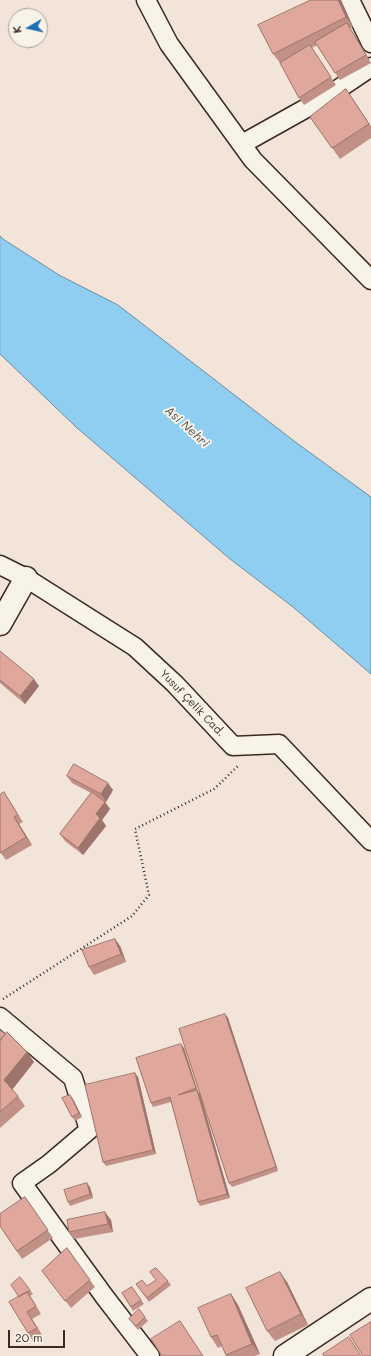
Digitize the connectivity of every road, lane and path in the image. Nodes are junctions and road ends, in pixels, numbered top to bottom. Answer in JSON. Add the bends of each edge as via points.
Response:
{"nodes":[{"id":1,"x":146,"y":0,"type":"edge"},
{"id":2,"x":350,"y":0,"type":"edge"},
{"id":3,"x":371,"y":43,"type":"edge"},
{"id":4,"x":371,"y":67,"type":"edge"},
{"id":5,"x":242,"y":144,"type":"junction"},
{"id":6,"x":371,"y":280,"type":"edge"},
{"id":7,"x":0,"y":565,"type":"edge"},
{"id":8,"x":26,"y":578,"type":"junction"},
{"id":9,"x":0,"y":624,"type":"edge"},
{"id":10,"x":243,"y":746,"type":"junction"},
{"id":11,"x":371,"y":841,"type":"edge"},
{"id":12,"x":0,"y":1001,"type":"edge"},
{"id":13,"x":0,"y":1017,"type":"edge"},
{"id":14,"x":371,"y":1299,"type":"edge"},
{"id":15,"x":150,"y":1356,"type":"edge"},
{"id":16,"x":285,"y":1356,"type":"edge"}],
"edges":[{"from":1,"to":5,"type":"street","via":[[169,44]]},
{"from":2,"to":3,"type":"street"},
{"from":4,"to":5,"type":"street","via":[[328,96]]},
{"from":5,"to":6,"type":"street","via":[[253,160]]},
{"from":7,"to":8,"type":"street","name":"Yusuf Çelik Cad."},
{"from":8,"to":9,"type":"street"},
{"from":8,"to":10,"type":"street","name":"Yusuf Çelik Cad.","via":[[135,647],[175,684],[234,746]]},
{"from":10,"to":11,"type":"street","name":"Yusuf Çelik Cad.","via":[[279,744]]},
{"from":10,"to":12,"type":"path","via":[[238,766],[214,789],[136,829],[149,895],[132,916]]},
{"from":13,"to":15,"type":"street","via":[[73,1078],[89,1130],[22,1183]]},
{"from":14,"to":16,"type":"street"}]}
